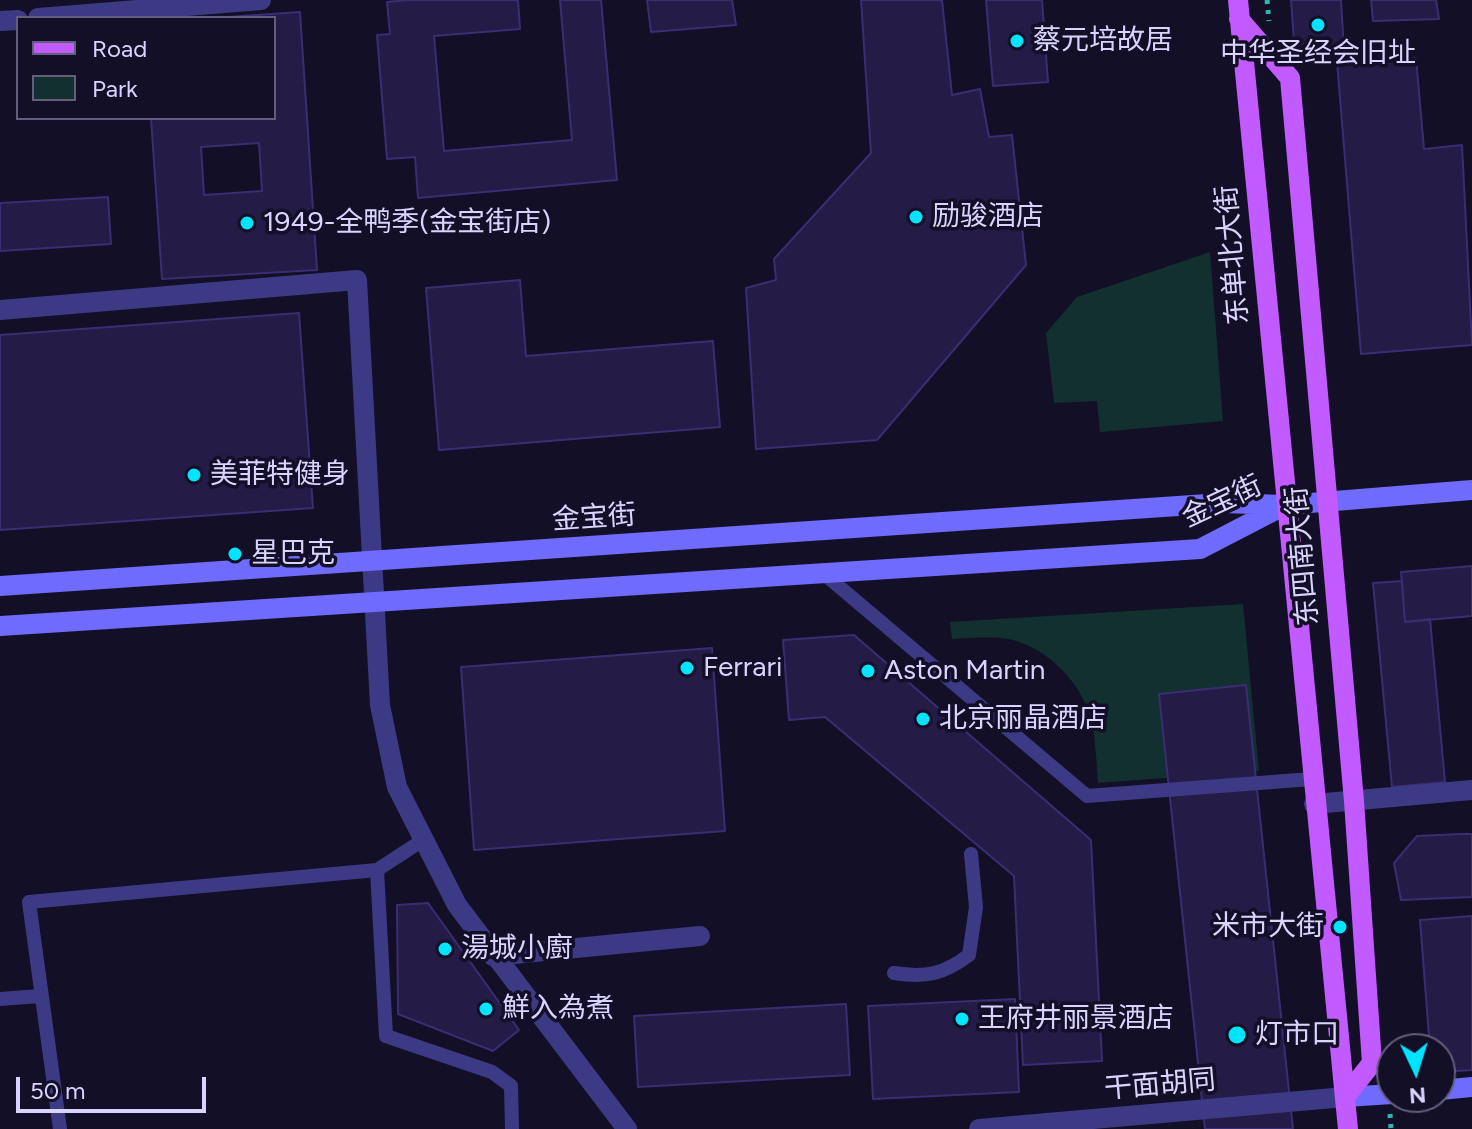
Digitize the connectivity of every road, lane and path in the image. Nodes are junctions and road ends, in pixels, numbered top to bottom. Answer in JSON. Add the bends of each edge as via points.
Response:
{"nodes":[{"id":1,"x":261,"y":0,"type":"edge"},
{"id":2,"x":1239,"y":10,"type":"edge"},
{"id":3,"x":63,"y":16,"type":"edge"},
{"id":4,"x":0,"y":310,"type":"edge"},
{"id":5,"x":1472,"y":490,"type":"edge"},
{"id":6,"x":1326,"y":502,"type":"junction"},
{"id":7,"x":1285,"y":505,"type":"junction"},
{"id":8,"x":372,"y":561,"type":"junction"},
{"id":9,"x":823,"y":573,"type":"junction"},
{"id":10,"x":0,"y":586,"type":"edge"},
{"id":11,"x":373,"y":601,"type":"junction"},
{"id":12,"x":0,"y":626,"type":"edge"},
{"id":13,"x":1312,"y":779,"type":"junction"},
{"id":14,"x":1472,"y":790,"type":"edge"},
{"id":15,"x":1354,"y":801,"type":"junction"},
{"id":16,"x":1314,"y":804,"type":"junction"},
{"id":17,"x":423,"y":840,"type":"junction"},
{"id":18,"x":971,"y":854,"type":"dead end"},
{"id":19,"x":377,"y":870,"type":"junction"},
{"id":20,"x":700,"y":936,"type":"dead end"},
{"id":21,"x":493,"y":956,"type":"junction"},
{"id":22,"x":894,"y":973,"type":"dead end"},
{"id":23,"x":40,"y":996,"type":"junction"},
{"id":24,"x":0,"y":999,"type":"edge"},
{"id":25,"x":1376,"y":1095,"type":"edge"},
{"id":26,"x":1345,"y":1097,"type":"junction"},
{"id":27,"x":60,"y":1129,"type":"edge"},
{"id":28,"x":512,"y":1129,"type":"edge"},
{"id":29,"x":627,"y":1129,"type":"edge"},
{"id":30,"x":979,"y":1129,"type":"edge"},
{"id":31,"x":1348,"y":1129,"type":"edge"}],
"edges":[{"from":1,"to":3,"type":"street"},
{"from":2,"to":6,"type":"main road","name":"东四南大街","via":[[1290,78]]},
{"from":2,"to":7,"type":"main road","name":"东单北大街"},
{"from":4,"to":8,"type":"street","via":[[357,280]]},
{"from":5,"to":6,"type":"main road"},
{"from":6,"to":7,"type":"main road"},
{"from":6,"to":15,"type":"main road","name":"东四南大街"},
{"from":7,"to":8,"type":"main road","name":"金宝街","via":[[1222,503]]},
{"from":7,"to":9,"type":"main road","name":"金宝街","via":[[1200,549]]},
{"from":7,"to":13,"type":"main road","name":"东四南大街"},
{"from":8,"to":10,"type":"main road","name":"金宝街"},
{"from":8,"to":11,"type":"street"},
{"from":9,"to":11,"type":"main road","name":"金宝街"},
{"from":9,"to":13,"type":"lane","via":[[1087,796]]},
{"from":11,"to":12,"type":"main road","name":"金宝街"},
{"from":11,"to":17,"type":"street","via":[[387,748],[397,787]]},
{"from":13,"to":16,"type":"main road","name":"东四南大街"},
{"from":14,"to":15,"type":"street"},
{"from":15,"to":16,"type":"street"},
{"from":15,"to":26,"type":"main road","name":"东四南大街","via":[[1372,1063]]},
{"from":16,"to":26,"type":"main road","name":"东四南大街"},
{"from":17,"to":19,"type":"lane"},
{"from":17,"to":21,"type":"street","via":[[457,905]]},
{"from":18,"to":22,"type":"lane","via":[[976,907],[969,955],[948,971]]},
{"from":19,"to":23,"type":"lane","via":[[29,902]]},
{"from":19,"to":28,"type":"lane","via":[[386,1036],[492,1072],[511,1086]]},
{"from":20,"to":21,"type":"street"},
{"from":21,"to":29,"type":"street"},
{"from":23,"to":24,"type":"lane"},
{"from":23,"to":27,"type":"lane"},
{"from":25,"to":26,"type":"main road"},
{"from":26,"to":30,"type":"street","name":"干面胡同"},
{"from":26,"to":31,"type":"main road","name":"东四南大街"}]}
